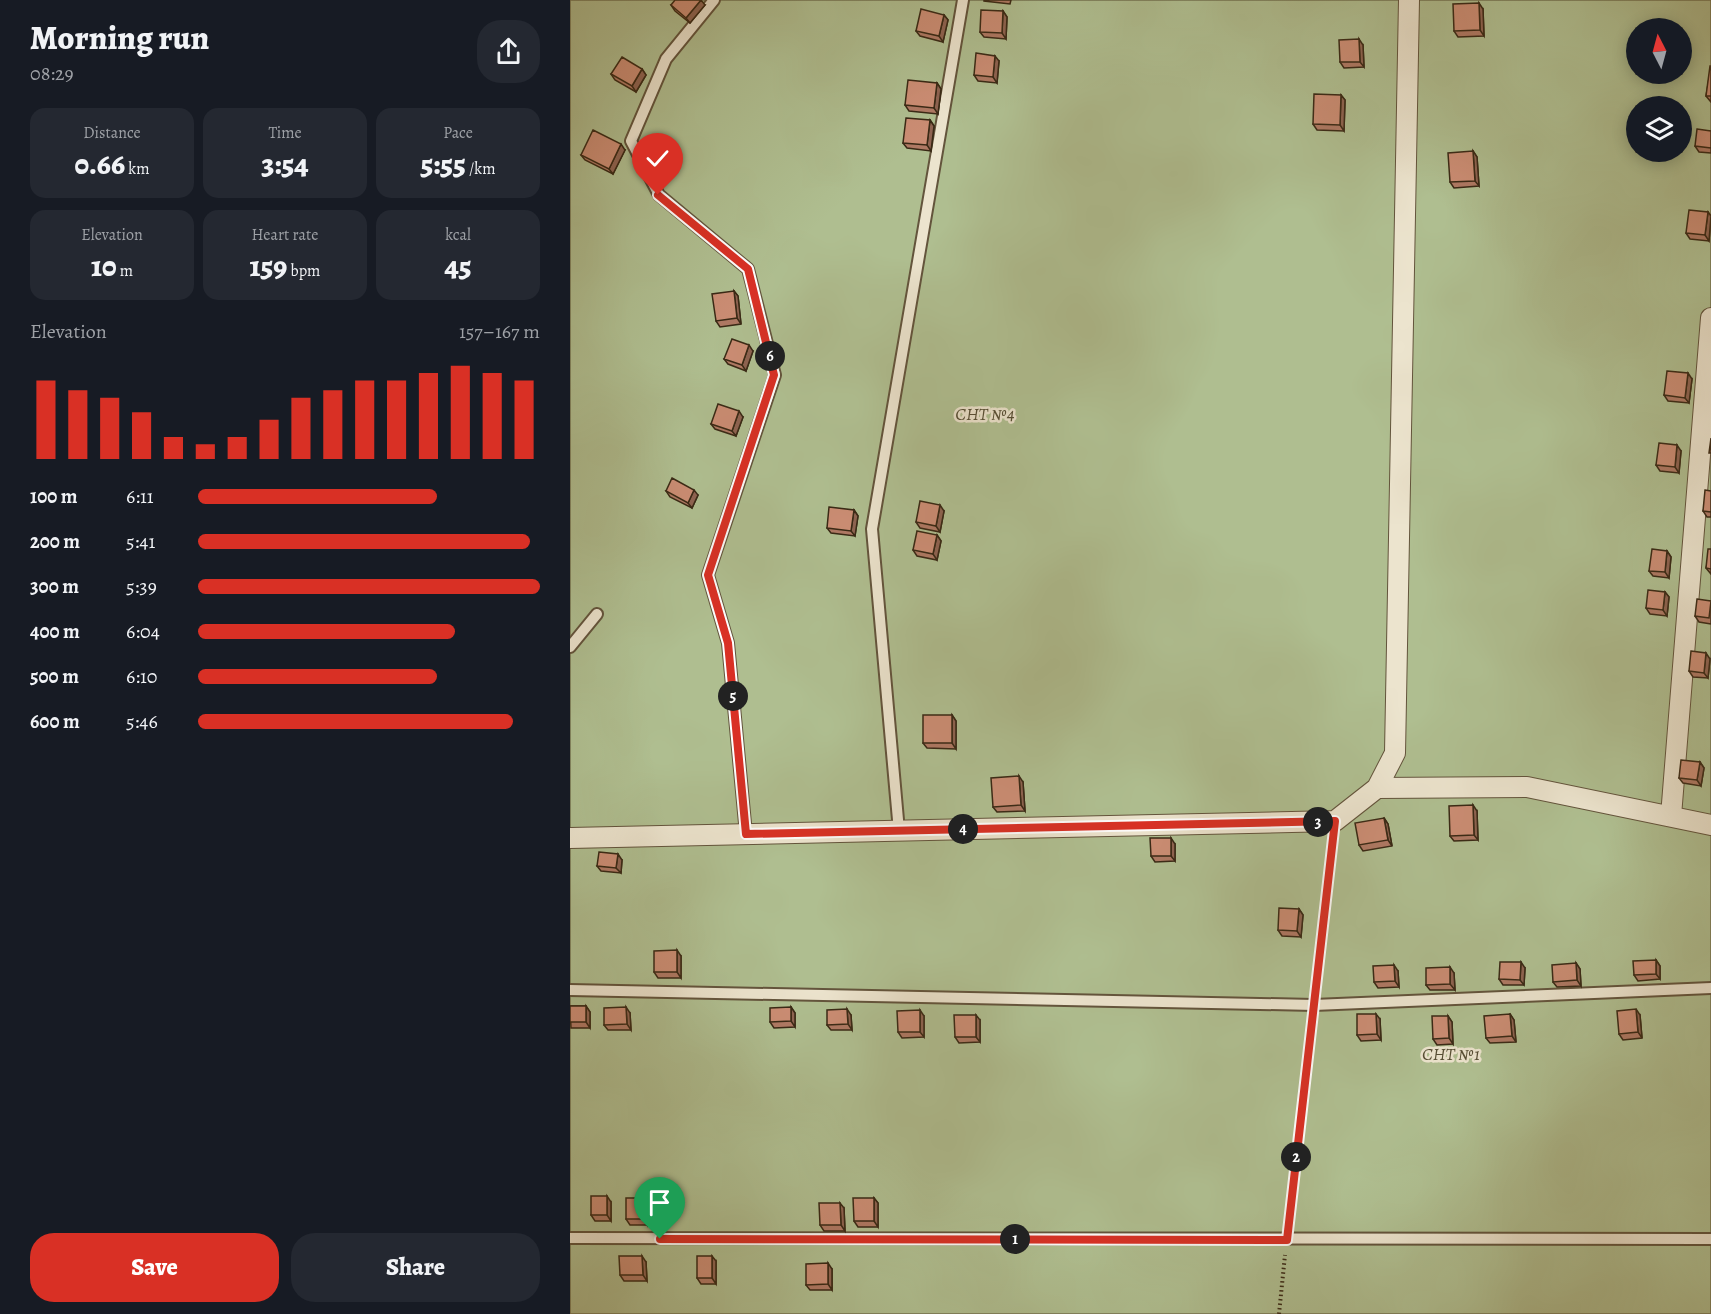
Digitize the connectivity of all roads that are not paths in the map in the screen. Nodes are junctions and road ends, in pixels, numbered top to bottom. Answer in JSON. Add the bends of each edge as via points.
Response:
{"nodes":[{"id":1,"x":714,"y":0,"type":"edge"},
{"id":2,"x":963,"y":0,"type":"edge"},
{"id":3,"x":1409,"y":0,"type":"edge"},
{"id":4,"x":1711,"y":318,"type":"edge"},
{"id":5,"x":597,"y":614,"type":"dead end"},
{"id":6,"x":570,"y":647,"type":"edge"},
{"id":7,"x":1377,"y":788,"type":"junction"},
{"id":8,"x":1671,"y":816,"type":"junction"},
{"id":9,"x":1711,"y":825,"type":"edge"},
{"id":10,"x":899,"y":831,"type":"junction"},
{"id":11,"x":746,"y":834,"type":"junction"},
{"id":12,"x":572,"y":835,"type":"edge"},
{"id":13,"x":1711,"y":988,"type":"edge"},
{"id":14,"x":570,"y":990,"type":"edge"},
{"id":15,"x":570,"y":1238,"type":"edge"},
{"id":16,"x":1711,"y":1239,"type":"edge"}],
"edges":[{"from":1,"to":11,"type":"lane","via":[[666,59],[631,141],[658,195],[748,269],[774,375],[708,575],[728,643]]},
{"from":2,"to":10,"type":"lane","via":[[872,530]]},
{"from":3,"to":7,"type":"street","via":[[1395,753]]},
{"from":4,"to":8,"type":"street"},
{"from":5,"to":6,"type":"lane"},
{"from":7,"to":8,"type":"street","via":[[1527,787]]},
{"from":7,"to":10,"type":"street","via":[[1335,821]]},
{"from":8,"to":9,"type":"street"},
{"from":10,"to":11,"type":"street"},
{"from":11,"to":12,"type":"street"},
{"from":13,"to":14,"type":"lane","via":[[1314,1005]]},
{"from":15,"to":16,"type":"lane"}]}
